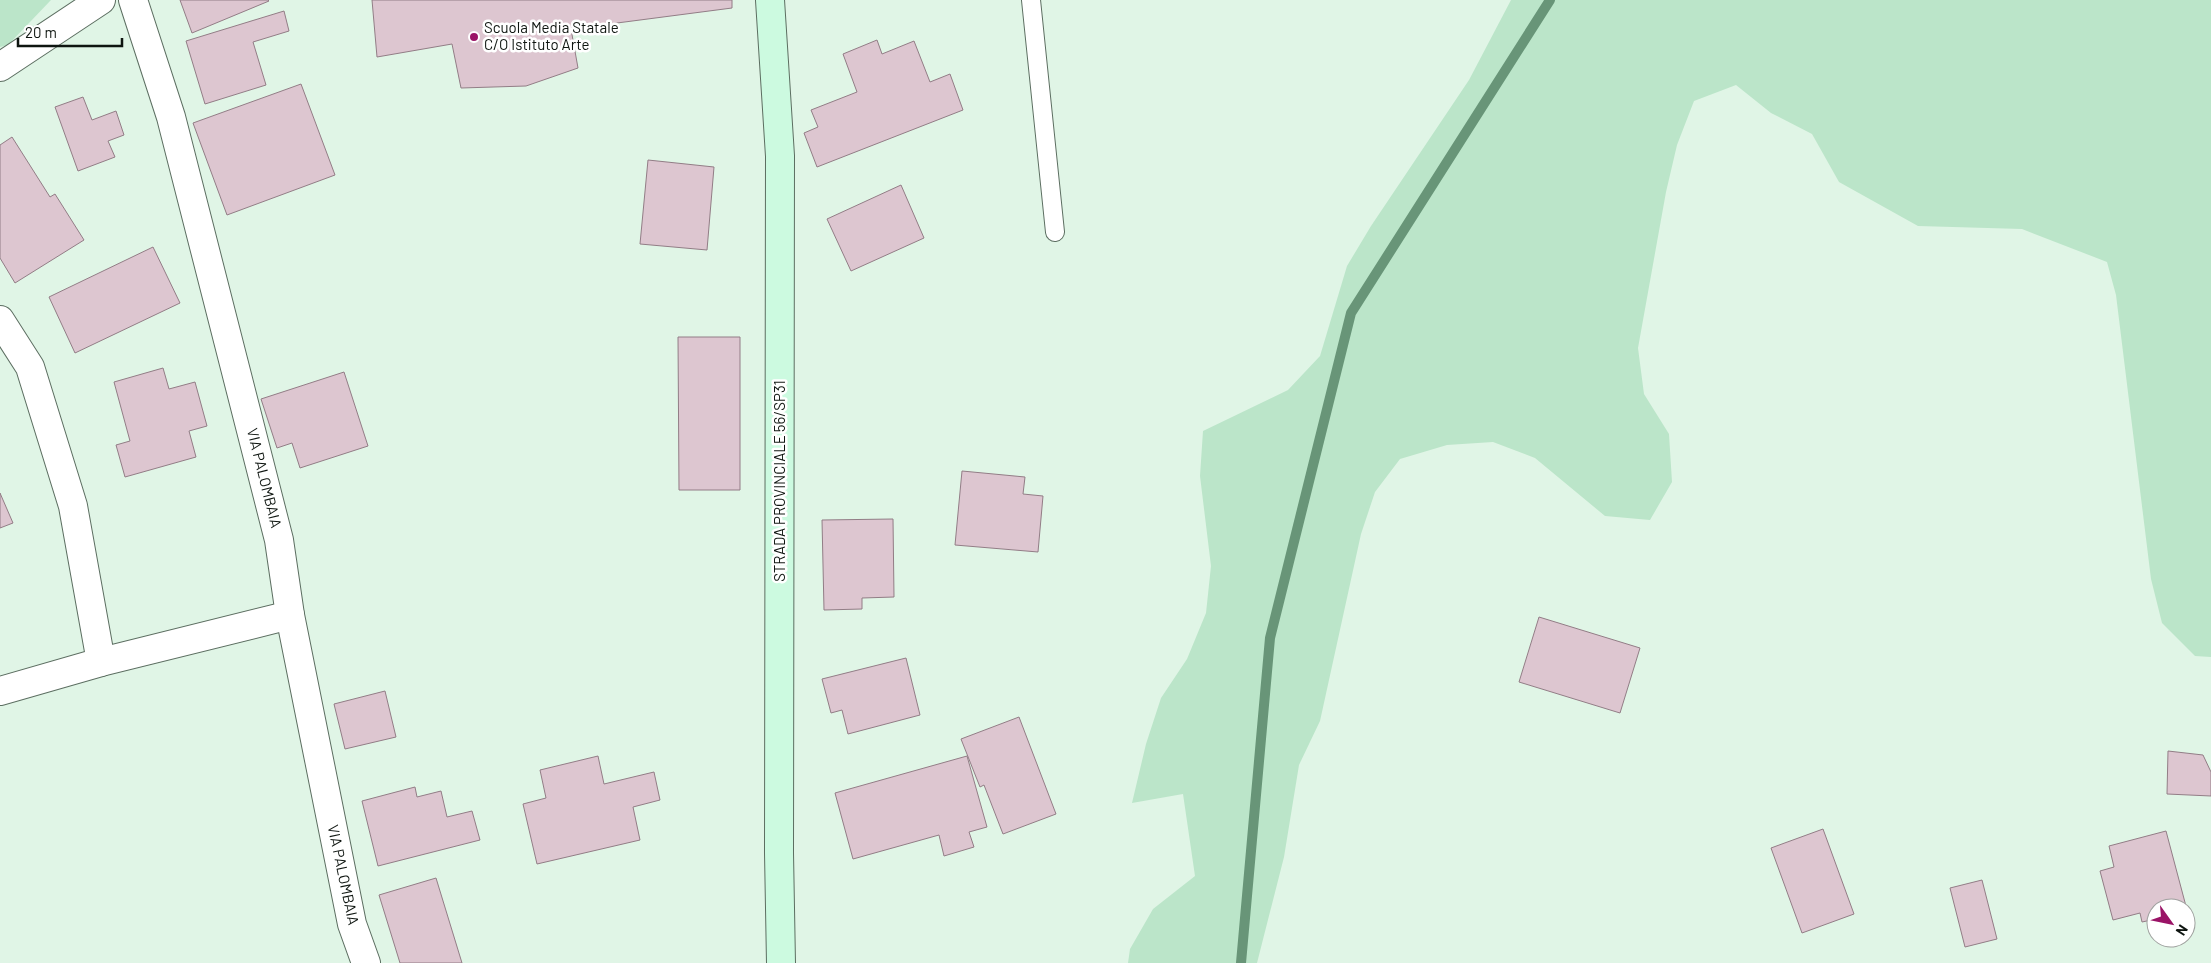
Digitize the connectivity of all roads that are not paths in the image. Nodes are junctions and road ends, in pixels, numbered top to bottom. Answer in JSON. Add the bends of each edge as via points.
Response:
{"nodes":[{"id":1,"x":101,"y":0,"type":"edge"},
{"id":2,"x":133,"y":0,"type":"edge"},
{"id":3,"x":770,"y":0,"type":"edge"},
{"id":4,"x":1030,"y":0,"type":"edge"},
{"id":5,"x":0,"y":67,"type":"edge"},
{"id":6,"x":1055,"y":232,"type":"dead end"},
{"id":7,"x":0,"y":320,"type":"edge"},
{"id":8,"x":290,"y":615,"type":"junction"},
{"id":9,"x":100,"y":662,"type":"junction"},
{"id":10,"x":0,"y":691,"type":"edge"},
{"id":11,"x":366,"y":963,"type":"edge"},
{"id":12,"x":781,"y":963,"type":"edge"}],
"edges":[{"from":1,"to":5,"type":"street"},
{"from":2,"to":8,"type":"street","name":"VIA PALOMBAIA","via":[[171,117],[277,530]]},
{"from":3,"to":12,"type":"street","name":"STRADA PROVINCIALE 56/SP31","via":[[780,156]]},
{"from":4,"to":6,"type":"lane"},
{"from":7,"to":9,"type":"street","via":[[30,368],[73,506]]},
{"from":8,"to":9,"type":"street"},
{"from":8,"to":11,"type":"street","name":"VIA PALOMBAIA","via":[[352,924]]},
{"from":9,"to":10,"type":"street"}]}
